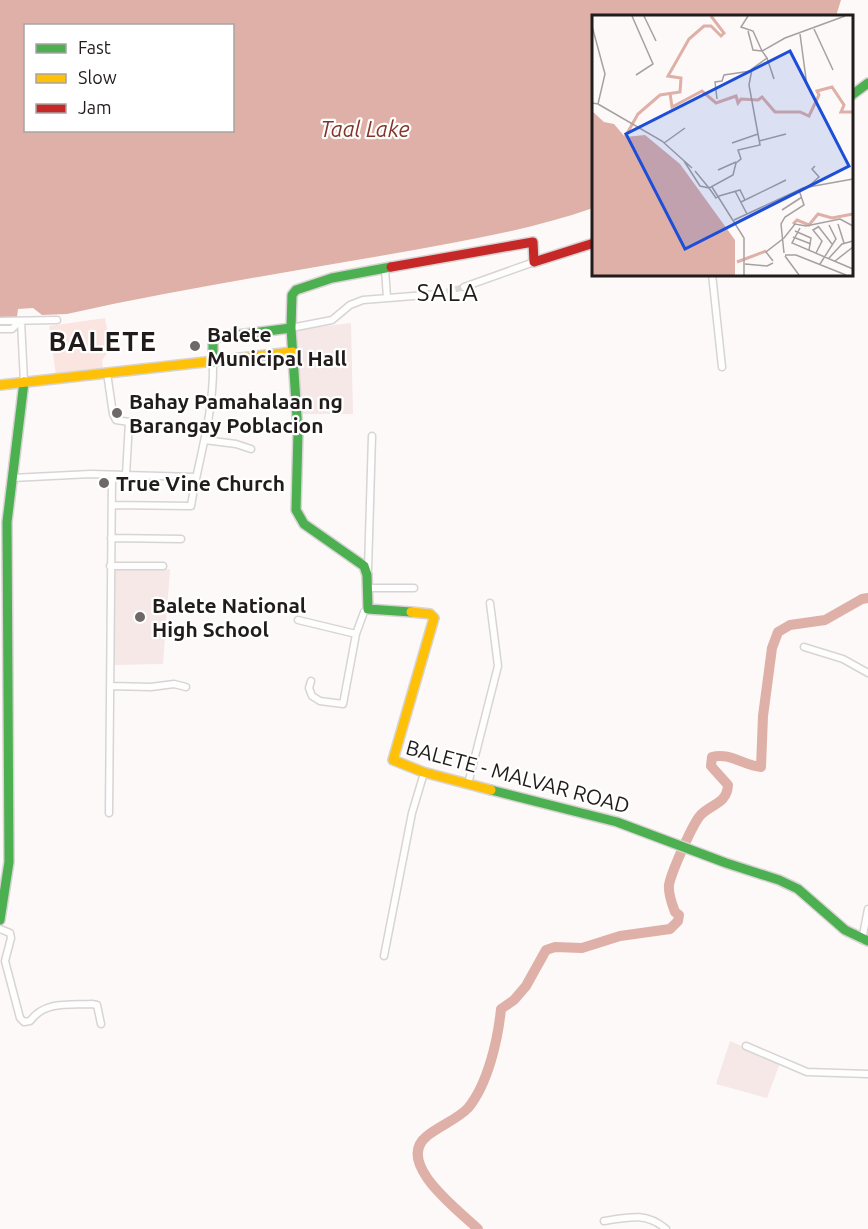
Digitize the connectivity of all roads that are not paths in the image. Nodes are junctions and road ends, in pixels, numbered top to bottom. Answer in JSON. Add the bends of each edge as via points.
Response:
{"nodes":[{"id":1,"x":868,"y":83,"type":"edge"},
{"id":2,"x":853,"y":94,"type":"edge"},
{"id":3,"x":592,"y":244,"type":"edge"},
{"id":4,"x":534,"y":262,"type":"junction"},
{"id":5,"x":385,"y":268,"type":"junction"},
{"id":6,"x":712,"y":276,"type":"edge"},
{"id":7,"x":464,"y":287,"type":"tunnel mouth"},
{"id":8,"x":438,"y":294,"type":"tunnel mouth"},
{"id":9,"x":387,"y":298,"type":"junction"},
{"id":10,"x":57,"y":320,"type":"dead end"},
{"id":11,"x":0,"y":321,"type":"edge"},
{"id":12,"x":23,"y":321,"type":"junction"},
{"id":13,"x":291,"y":328,"type":"junction"},
{"id":14,"x":0,"y":329,"type":"edge"},
{"id":15,"x":293,"y":352,"type":"junction"},
{"id":16,"x":213,"y":362,"type":"junction"},
{"id":17,"x":722,"y":367,"type":"dead end"},
{"id":18,"x":107,"y":373,"type":"junction"},
{"id":19,"x":24,"y":382,"type":"junction"},
{"id":20,"x":0,"y":385,"type":"edge"},
{"id":21,"x":372,"y":436,"type":"dead end"},
{"id":22,"x":206,"y":440,"type":"junction"},
{"id":23,"x":251,"y":449,"type":"dead end"},
{"id":24,"x":112,"y":475,"type":"junction"},
{"id":25,"x":126,"y":475,"type":"junction"},
{"id":26,"x":195,"y":477,"type":"junction"},
{"id":27,"x":12,"y":478,"type":"junction"},
{"id":28,"x":112,"y":505,"type":"junction"},
{"id":29,"x":111,"y":538,"type":"junction"},
{"id":30,"x":181,"y":539,"type":"dead end"},
{"id":31,"x":110,"y":566,"type":"junction"},
{"id":32,"x":163,"y":566,"type":"dead end"},
{"id":33,"x":367,"y":575,"type":"junction"},
{"id":34,"x":367,"y":588,"type":"junction"},
{"id":35,"x":414,"y":588,"type":"dead end"},
{"id":36,"x":490,"y":603,"type":"dead end"},
{"id":37,"x":368,"y":609,"type":"junction"},
{"id":38,"x":298,"y":620,"type":"dead end"},
{"id":39,"x":356,"y":634,"type":"junction"},
{"id":40,"x":804,"y":648,"type":"dead end"},
{"id":41,"x":868,"y":673,"type":"edge"},
{"id":42,"x":311,"y":681,"type":"dead end"},
{"id":43,"x":110,"y":686,"type":"junction"},
{"id":44,"x":186,"y":687,"type":"dead end"},
{"id":45,"x":424,"y":773,"type":"junction"},
{"id":46,"x":468,"y":784,"type":"junction"},
{"id":47,"x":109,"y":813,"type":"dead end"},
{"id":48,"x":5,"y":862,"type":"edge"},
{"id":49,"x":868,"y":909,"type":"edge"},
{"id":50,"x":0,"y":920,"type":"edge"},
{"id":51,"x":0,"y":929,"type":"edge"},
{"id":52,"x":865,"y":940,"type":"edge"},
{"id":53,"x":384,"y":956,"type":"dead end"},
{"id":54,"x":101,"y":1024,"type":"dead end"},
{"id":55,"x":746,"y":1046,"type":"dead end"},
{"id":56,"x":868,"y":1074,"type":"edge"},
{"id":57,"x":604,"y":1221,"type":"dead end"},
{"id":58,"x":666,"y":1229,"type":"edge"}],
"edges":[{"from":1,"to":2,"type":"main road"},
{"from":3,"to":4,"type":"main road"},
{"from":4,"to":5,"type":"main road","via":[[533,242]]},
{"from":4,"to":7,"type":"street"},
{"from":5,"to":9,"type":"street"},
{"from":5,"to":13,"type":"main road","via":[[332,278],[296,290],[290,302]]},
{"from":6,"to":17,"type":"street"},
{"from":8,"to":9,"type":"street"},
{"from":9,"to":13,"type":"street","via":[[363,300],[332,320]]},
{"from":10,"to":12,"type":"street"},
{"from":11,"to":12,"type":"street"},
{"from":12,"to":14,"type":"street","via":[[12,329]]},
{"from":12,"to":19,"type":"street"},
{"from":13,"to":15,"type":"main road"},
{"from":13,"to":16,"type":"main road","via":[[213,338]]},
{"from":15,"to":16,"type":"main road"},
{"from":15,"to":33,"type":"main road","via":[[298,432],[296,510],[304,524],[352,556],[364,566]]},
{"from":16,"to":18,"type":"main road"},
{"from":16,"to":22,"type":"street"},
{"from":18,"to":19,"type":"main road"},
{"from":18,"to":25,"type":"street","via":[[113,414],[116,420],[129,423]]},
{"from":19,"to":20,"type":"main road"},
{"from":19,"to":27,"type":"main road"},
{"from":21,"to":33,"type":"street"},
{"from":22,"to":23,"type":"street"},
{"from":22,"to":26,"type":"street"},
{"from":24,"to":25,"type":"street"},
{"from":24,"to":27,"type":"street"},
{"from":24,"to":28,"type":"street"},
{"from":25,"to":26,"type":"street"},
{"from":26,"to":28,"type":"street","via":[[191,506]]},
{"from":27,"to":48,"type":"main road","via":[[6,546]]},
{"from":28,"to":29,"type":"street"},
{"from":29,"to":30,"type":"street"},
{"from":29,"to":31,"type":"street"},
{"from":31,"to":32,"type":"street"},
{"from":31,"to":43,"type":"street"},
{"from":33,"to":34,"type":"main road"},
{"from":34,"to":35,"type":"street"},
{"from":34,"to":37,"type":"main road"},
{"from":36,"to":46,"type":"street","via":[[498,666]]},
{"from":37,"to":39,"type":"street"},
{"from":37,"to":45,"type":"main road","name":"BALETE - MALVAR ROAD","via":[[430,614],[434,618],[393,754],[396,764]]},
{"from":38,"to":39,"type":"street"},
{"from":39,"to":42,"type":"street","via":[[343,704],[312,696]]},
{"from":40,"to":41,"type":"street","via":[[843,658]]},
{"from":43,"to":44,"type":"street"},
{"from":43,"to":47,"type":"street"},
{"from":45,"to":46,"type":"main road","name":"BALETE - MALVAR ROAD"},
{"from":45,"to":53,"type":"street","via":[[412,813]]},
{"from":46,"to":52,"type":"main road","name":"BALETE - MALVAR ROAD","via":[[581,811],[694,847],[718,860],[789,884],[837,925]]},
{"from":48,"to":50,"type":"main road"},
{"from":49,"to":52,"type":"street"},
{"from":51,"to":54,"type":"street","via":[[10,933],[5,961],[24,1022],[49,1005],[92,1004],[97,1005]]},
{"from":55,"to":56,"type":"street","via":[[807,1072]]},
{"from":57,"to":58,"type":"street","via":[[646,1217]]}]}
